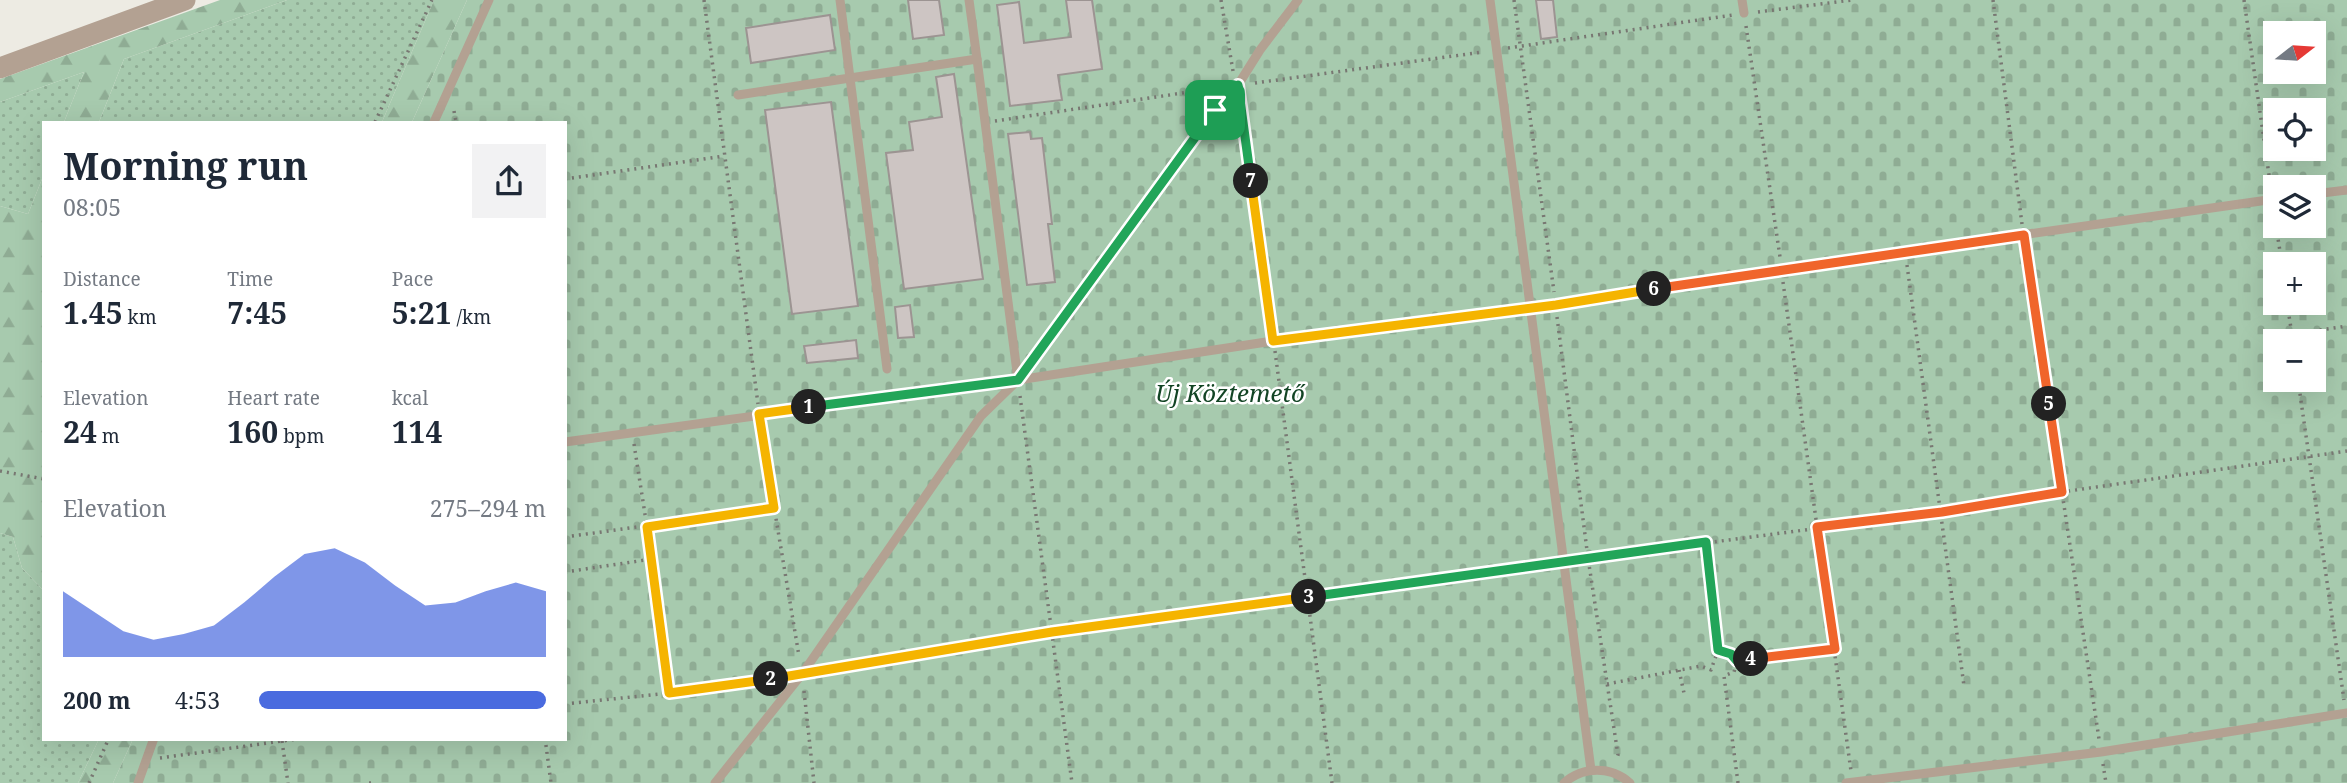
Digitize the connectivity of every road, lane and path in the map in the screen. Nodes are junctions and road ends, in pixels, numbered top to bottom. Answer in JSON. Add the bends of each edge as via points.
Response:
{"nodes":[{"id":1,"x":185,"y":0,"type":"edge"},
{"id":2,"x":432,"y":0,"type":"edge"},
{"id":3,"x":489,"y":0,"type":"edge"},
{"id":4,"x":704,"y":0,"type":"edge"},
{"id":5,"x":840,"y":0,"type":"edge"},
{"id":6,"x":969,"y":0,"type":"edge"},
{"id":7,"x":1221,"y":0,"type":"edge"},
{"id":8,"x":1298,"y":0,"type":"edge"},
{"id":9,"x":1490,"y":0,"type":"edge"},
{"id":10,"x":1514,"y":0,"type":"edge"},
{"id":11,"x":1742,"y":0,"type":"edge"},
{"id":12,"x":1852,"y":0,"type":"edge"},
{"id":13,"x":1993,"y":0,"type":"edge"},
{"id":14,"x":2244,"y":0,"type":"edge"},
{"id":15,"x":1744,"y":13,"type":"junction"},
{"id":16,"x":1520,"y":46,"type":"junction"},
{"id":17,"x":1496,"y":50,"type":"junction"},
{"id":18,"x":977,"y":59,"type":"junction"},
{"id":19,"x":0,"y":68,"type":"edge"},
{"id":20,"x":850,"y":78,"type":"junction"},
{"id":21,"x":1238,"y":85,"type":"junction"},
{"id":22,"x":738,"y":94,"type":"dead end"},
{"id":23,"x":375,"y":121,"type":"edge"},
{"id":24,"x":434,"y":121,"type":"edge"},
{"id":25,"x":986,"y":122,"type":"junction"},
{"id":26,"x":724,"y":156,"type":"junction"},
{"id":27,"x":2270,"y":175,"type":"edge"},
{"id":28,"x":567,"y":179,"type":"edge"},
{"id":29,"x":2347,"y":190,"type":"edge"},
{"id":30,"x":2326,"y":193,"type":"edge"},
{"id":31,"x":2263,"y":202,"type":"edge"},
{"id":32,"x":2024,"y":235,"type":"junction"},
{"id":33,"x":1905,"y":251,"type":"junction"},
{"id":34,"x":1781,"y":269,"type":"junction"},
{"id":35,"x":1556,"y":305,"type":"junction"},
{"id":36,"x":1532,"y":308,"type":"junction"},
{"id":37,"x":2347,"y":326,"type":"edge"},
{"id":38,"x":2326,"y":329,"type":"edge"},
{"id":39,"x":1273,"y":341,"type":"junction"},
{"id":40,"x":887,"y":369,"type":"dead end"},
{"id":41,"x":1018,"y":380,"type":"junction"},
{"id":42,"x":2300,"y":392,"type":"edge"},
{"id":43,"x":759,"y":414,"type":"junction"},
{"id":44,"x":632,"y":432,"type":"junction"},
{"id":45,"x":567,"y":442,"type":"edge"},
{"id":46,"x":2347,"y":451,"type":"edge"},
{"id":47,"x":2309,"y":455,"type":"junction"},
{"id":48,"x":0,"y":471,"type":"edge"},
{"id":49,"x":42,"y":479,"type":"edge"},
{"id":50,"x":2062,"y":492,"type":"junction"},
{"id":51,"x":774,"y":508,"type":"junction"},
{"id":52,"x":1942,"y":512,"type":"junction"},
{"id":53,"x":647,"y":527,"type":"junction"},
{"id":54,"x":1817,"y":527,"type":"junction"},
{"id":55,"x":567,"y":537,"type":"edge"},
{"id":56,"x":1706,"y":542,"type":"junction"},
{"id":57,"x":1588,"y":558,"type":"junction"},
{"id":58,"x":652,"y":559,"type":"junction"},
{"id":59,"x":1564,"y":562,"type":"junction"},
{"id":60,"x":567,"y":572,"type":"edge"},
{"id":61,"x":1306,"y":597,"type":"junction"},
{"id":62,"x":1052,"y":632,"type":"junction"},
{"id":63,"x":1835,"y":649,"type":"junction"},
{"id":64,"x":1718,"y":650,"type":"junction"},
{"id":65,"x":1737,"y":661,"type":"junction"},
{"id":66,"x":1679,"y":670,"type":"junction"},
{"id":67,"x":802,"y":674,"type":"junction"},
{"id":68,"x":1607,"y":684,"type":"junction"},
{"id":69,"x":1964,"y":686,"type":"dead end"},
{"id":70,"x":669,"y":693,"type":"junction"},
{"id":71,"x":1684,"y":693,"type":"dead end"},
{"id":72,"x":567,"y":704,"type":"edge"},
{"id":73,"x":2347,"y":713,"type":"edge"},
{"id":74,"x":108,"y":741,"type":"edge"},
{"id":75,"x":153,"y":741,"type":"edge"},
{"id":76,"x":275,"y":741,"type":"edge"},
{"id":77,"x":282,"y":741,"type":"edge"},
{"id":78,"x":545,"y":741,"type":"edge"},
{"id":79,"x":2101,"y":752,"type":"junction"},
{"id":80,"x":147,"y":754,"type":"junction"},
{"id":81,"x":1591,"y":770,"type":"junction"},
{"id":82,"x":1611,"y":771,"type":"junction"},
{"id":83,"x":89,"y":783,"type":"edge"},
{"id":84,"x":138,"y":783,"type":"edge"},
{"id":85,"x":288,"y":783,"type":"edge"},
{"id":86,"x":551,"y":783,"type":"edge"},
{"id":87,"x":715,"y":783,"type":"edge"},
{"id":88,"x":814,"y":783,"type":"edge"},
{"id":89,"x":1072,"y":783,"type":"edge"},
{"id":90,"x":1332,"y":783,"type":"edge"},
{"id":91,"x":1564,"y":783,"type":"edge"},
{"id":92,"x":1630,"y":783,"type":"edge"},
{"id":93,"x":1738,"y":783,"type":"edge"},
{"id":94,"x":1849,"y":783,"type":"edge"},
{"id":95,"x":2106,"y":783,"type":"edge"}],
"edges":[{"from":1,"to":19,"type":"street"},
{"from":2,"to":23,"type":"path"},
{"from":3,"to":24,"type":"lane"},
{"from":4,"to":26,"type":"path"},
{"from":5,"to":20,"type":"lane"},
{"from":6,"to":18,"type":"lane"},
{"from":7,"to":21,"type":"path"},
{"from":8,"to":21,"type":"lane"},
{"from":9,"to":17,"type":"lane"},
{"from":10,"to":16,"type":"path"},
{"from":11,"to":15,"type":"lane"},
{"from":12,"to":15,"type":"path"},
{"from":13,"to":32,"type":"path"},
{"from":14,"to":27,"type":"path"},
{"from":15,"to":16,"type":"path"},
{"from":15,"to":34,"type":"path"},
{"from":16,"to":17,"type":"path"},
{"from":16,"to":35,"type":"path"},
{"from":17,"to":21,"type":"path"},
{"from":17,"to":36,"type":"lane"},
{"from":18,"to":20,"type":"lane"},
{"from":18,"to":25,"type":"lane"},
{"from":20,"to":22,"type":"lane"},
{"from":20,"to":40,"type":"lane"},
{"from":21,"to":25,"type":"path"},
{"from":21,"to":39,"type":"path"},
{"from":21,"to":41,"type":"lane"},
{"from":25,"to":41,"type":"lane"},
{"from":26,"to":28,"type":"path"},
{"from":26,"to":43,"type":"path"},
{"from":29,"to":30,"type":"lane"},
{"from":31,"to":32,"type":"lane"},
{"from":32,"to":33,"type":"lane"},
{"from":32,"to":50,"type":"path"},
{"from":33,"to":34,"type":"lane"},
{"from":33,"to":52,"type":"path"},
{"from":34,"to":35,"type":"lane"},
{"from":34,"to":54,"type":"path"},
{"from":35,"to":36,"type":"lane"},
{"from":35,"to":57,"type":"path"},
{"from":36,"to":39,"type":"lane"},
{"from":36,"to":59,"type":"lane"},
{"from":37,"to":38,"type":"path"},
{"from":39,"to":41,"type":"lane"},
{"from":39,"to":61,"type":"path"},
{"from":41,"to":43,"type":"lane"},
{"from":41,"to":62,"type":"path"},
{"from":41,"to":67,"type":"lane","via":[[981,416]]},
{"from":42,"to":47,"type":"path"},
{"from":43,"to":44,"type":"lane"},
{"from":43,"to":51,"type":"path"},
{"from":44,"to":45,"type":"lane"},
{"from":44,"to":53,"type":"path"},
{"from":46,"to":47,"type":"path"},
{"from":47,"to":50,"type":"path"},
{"from":47,"to":73,"type":"path"},
{"from":48,"to":49,"type":"path"},
{"from":50,"to":52,"type":"path"},
{"from":50,"to":79,"type":"path"},
{"from":51,"to":53,"type":"path"},
{"from":51,"to":67,"type":"path"},
{"from":52,"to":54,"type":"path"},
{"from":52,"to":69,"type":"path"},
{"from":53,"to":55,"type":"path"},
{"from":53,"to":58,"type":"path"},
{"from":54,"to":56,"type":"path"},
{"from":54,"to":63,"type":"path"},
{"from":56,"to":57,"type":"path"},
{"from":56,"to":64,"type":"path"},
{"from":57,"to":59,"type":"path"},
{"from":57,"to":68,"type":"path"},
{"from":58,"to":60,"type":"path"},
{"from":58,"to":70,"type":"path"},
{"from":59,"to":61,"type":"path"},
{"from":59,"to":81,"type":"lane"},
{"from":61,"to":62,"type":"path"},
{"from":61,"to":90,"type":"path"},
{"from":62,"to":67,"type":"path"},
{"from":62,"to":89,"type":"path"},
{"from":63,"to":65,"type":"path"},
{"from":63,"to":94,"type":"path"},
{"from":64,"to":65,"type":"path"},
{"from":64,"to":66,"type":"path","via":[[1710,670],[1701,666]]},
{"from":65,"to":93,"type":"path","via":[[1734,672],[1724,676]]},
{"from":66,"to":68,"type":"path"},
{"from":66,"to":71,"type":"path"},
{"from":67,"to":70,"type":"path"},
{"from":67,"to":87,"type":"lane"},
{"from":67,"to":88,"type":"path"},
{"from":68,"to":82,"type":"path","via":[[1618,755]]},
{"from":70,"to":72,"type":"path"},
{"from":73,"to":79,"type":"lane"},
{"from":74,"to":83,"type":"path"},
{"from":75,"to":80,"type":"lane"},
{"from":76,"to":80,"type":"path","via":[[160,758]]},
{"from":77,"to":85,"type":"path"},
{"from":78,"to":86,"type":"path"},
{"from":79,"to":94,"type":"lane"},
{"from":79,"to":95,"type":"path"},
{"from":80,"to":84,"type":"lane"},
{"from":81,"to":82,"type":"lane"},
{"from":81,"to":91,"type":"lane"},
{"from":82,"to":92,"type":"lane"}]}
